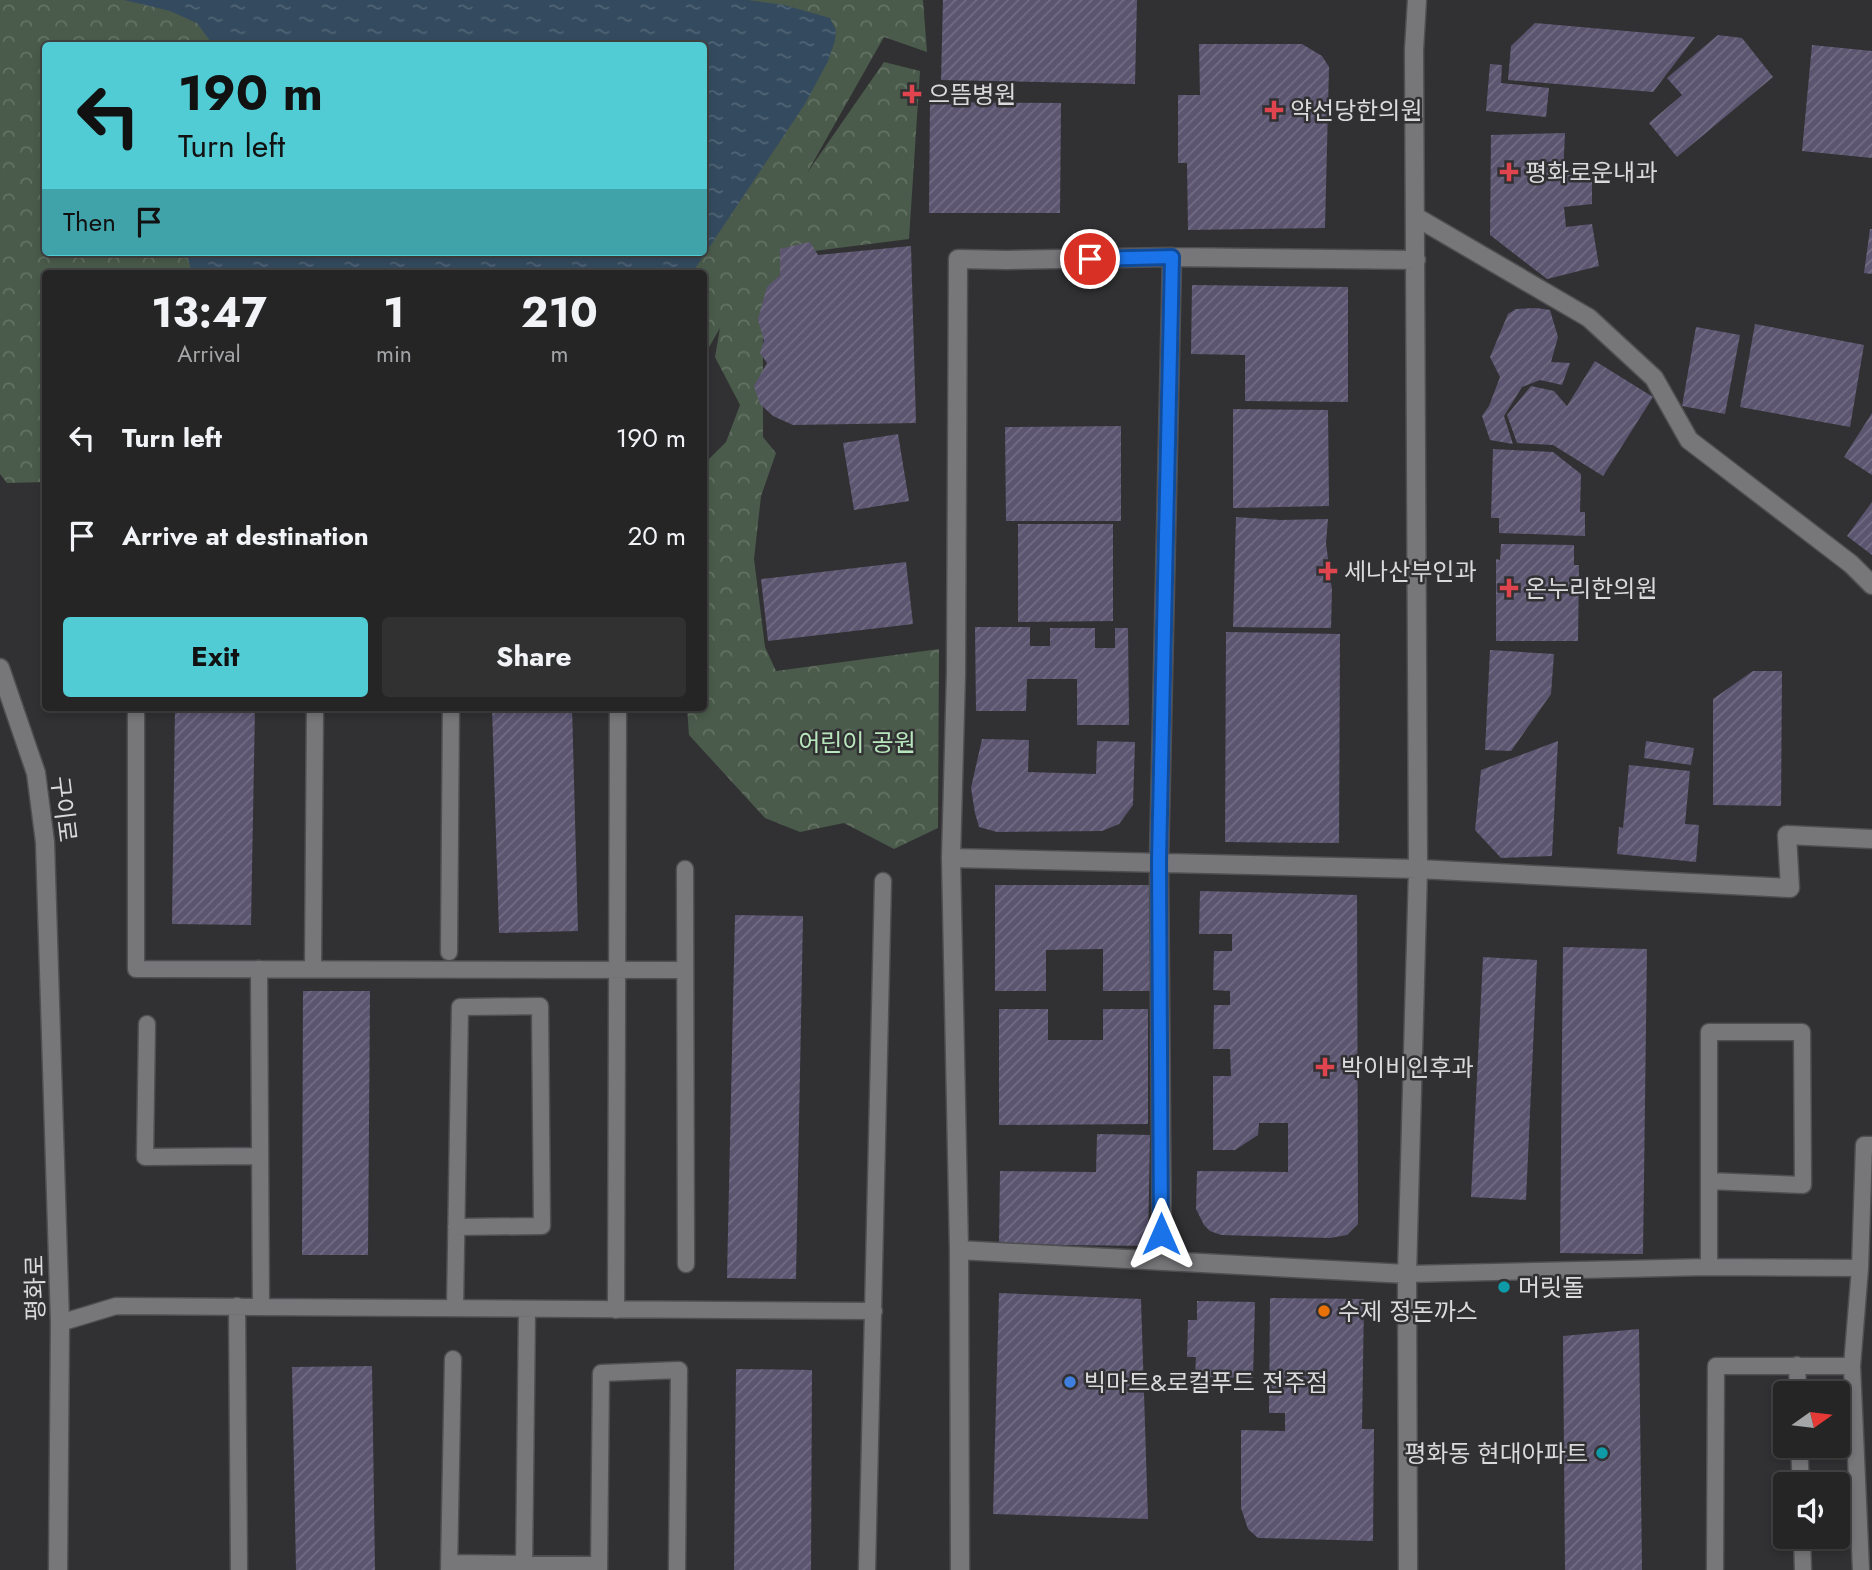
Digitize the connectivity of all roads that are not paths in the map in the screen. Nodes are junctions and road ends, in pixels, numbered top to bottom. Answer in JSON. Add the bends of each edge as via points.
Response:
{"nodes":[{"id":1,"x":1417,"y":0,"type":"edge"},
{"id":2,"x":1416,"y":217,"type":"junction"},
{"id":3,"x":1172,"y":257,"type":"junction"},
{"id":4,"x":1416,"y":260,"type":"junction"},
{"id":5,"x":1872,"y":585,"type":"edge"},
{"id":6,"x":0,"y":668,"type":"edge"},
{"id":7,"x":136,"y":711,"type":"edge"},
{"id":8,"x":315,"y":711,"type":"edge"},
{"id":9,"x":451,"y":711,"type":"edge"},
{"id":10,"x":618,"y":711,"type":"edge"},
{"id":11,"x":1813,"y":837,"type":"dead end"},
{"id":12,"x":1872,"y":839,"type":"edge"},
{"id":13,"x":951,"y":858,"type":"junction"},
{"id":14,"x":1159,"y":861,"type":"junction"},
{"id":15,"x":685,"y":869,"type":"dead end"},
{"id":16,"x":1418,"y":869,"type":"junction"},
{"id":17,"x":883,"y":881,"type":"dead end"},
{"id":18,"x":449,"y":952,"type":"dead end"},
{"id":19,"x":259,"y":969,"type":"junction"},
{"id":20,"x":313,"y":969,"type":"junction"},
{"id":21,"x":616,"y":970,"type":"junction"},
{"id":22,"x":685,"y":970,"type":"junction"},
{"id":23,"x":49,"y":1005,"type":"joint"},
{"id":24,"x":148,"y":1024,"type":"dead end"},
{"id":25,"x":1872,"y":1145,"type":"edge"},
{"id":26,"x":260,"y":1156,"type":"junction"},
{"id":27,"x":1709,"y":1181,"type":"junction"},
{"id":28,"x":456,"y":1227,"type":"junction"},
{"id":29,"x":958,"y":1250,"type":"junction"},
{"id":30,"x":1161,"y":1261,"type":"junction"},
{"id":31,"x":686,"y":1264,"type":"dead end"},
{"id":32,"x":1709,"y":1268,"type":"junction"},
{"id":33,"x":1860,"y":1268,"type":"junction"},
{"id":34,"x":1407,"y":1274,"type":"junction"},
{"id":35,"x":237,"y":1306,"type":"junction"},
{"id":36,"x":261,"y":1307,"type":"junction"},
{"id":37,"x":455,"y":1308,"type":"junction"},
{"id":38,"x":527,"y":1309,"type":"junction"},
{"id":39,"x":616,"y":1310,"type":"junction"},
{"id":40,"x":874,"y":1311,"type":"junction"},
{"id":41,"x":60,"y":1323,"type":"junction"},
{"id":42,"x":453,"y":1359,"type":"dead end"},
{"id":43,"x":1797,"y":1365,"type":"junction"},
{"id":44,"x":1852,"y":1366,"type":"junction"},
{"id":45,"x":1798,"y":1381,"type":"edge"},
{"id":46,"x":1802,"y":1549,"type":"edge"},
{"id":47,"x":449,"y":1567,"type":"edge"},
{"id":48,"x":524,"y":1567,"type":"edge"},
{"id":49,"x":599,"y":1567,"type":"edge"},
{"id":50,"x":58,"y":1570,"type":"edge"},
{"id":51,"x":239,"y":1570,"type":"edge"},
{"id":52,"x":677,"y":1570,"type":"edge"},
{"id":53,"x":867,"y":1570,"type":"edge"},
{"id":54,"x":960,"y":1570,"type":"edge"},
{"id":55,"x":1409,"y":1570,"type":"edge"},
{"id":56,"x":1715,"y":1570,"type":"edge"},
{"id":57,"x":1803,"y":1570,"type":"edge"},
{"id":58,"x":1861,"y":1570,"type":"edge"}],
"edges":[{"from":1,"to":2,"type":"street"},
{"from":2,"to":4,"type":"street"},
{"from":2,"to":5,"type":"street","via":[[1589,318],[1654,378],[1689,440]]},
{"from":3,"to":4,"type":"street"},
{"from":3,"to":13,"type":"street","via":[[958,259]]},
{"from":3,"to":14,"type":"street"},
{"from":4,"to":16,"type":"street"},
{"from":6,"to":23,"type":"street","name":"구이로","via":[[36,773],[45,842]]},
{"from":7,"to":19,"type":"lane","via":[[136,969]]},
{"from":8,"to":20,"type":"lane"},
{"from":9,"to":18,"type":"lane"},
{"from":10,"to":21,"type":"lane"},
{"from":11,"to":12,"type":"street"},
{"from":12,"to":16,"type":"street","via":[[1787,835],[1790,888]]},
{"from":13,"to":14,"type":"street"},
{"from":13,"to":29,"type":"street"},
{"from":14,"to":16,"type":"street"},
{"from":14,"to":30,"type":"street"},
{"from":15,"to":22,"type":"lane"},
{"from":16,"to":34,"type":"street"},
{"from":17,"to":40,"type":"lane"},
{"from":19,"to":20,"type":"lane"},
{"from":19,"to":26,"type":"lane"},
{"from":20,"to":21,"type":"lane"},
{"from":21,"to":22,"type":"lane"},
{"from":21,"to":39,"type":"lane"},
{"from":22,"to":31,"type":"lane"},
{"from":23,"to":41,"type":"street","name":"평화로"},
{"from":24,"to":26,"type":"lane","via":[[145,1157]]},
{"from":25,"to":33,"type":"lane","via":[[1864,1145]]},
{"from":26,"to":36,"type":"lane"},
{"from":27,"to":27,"type":"lane","via":[[1709,1032],[1802,1032],[1803,1185]]},
{"from":27,"to":32,"type":"lane"},
{"from":28,"to":28,"type":"lane","via":[[460,1007],[540,1006],[542,1226]]},
{"from":28,"to":37,"type":"lane"},
{"from":29,"to":30,"type":"street"},
{"from":29,"to":54,"type":"street"},
{"from":30,"to":34,"type":"street"},
{"from":32,"to":33,"type":"lane"},
{"from":32,"to":34,"type":"lane"},
{"from":33,"to":44,"type":"lane"},
{"from":34,"to":55,"type":"street"},
{"from":35,"to":36,"type":"lane"},
{"from":35,"to":41,"type":"lane","via":[[116,1306]]},
{"from":35,"to":51,"type":"lane"},
{"from":36,"to":37,"type":"lane"},
{"from":37,"to":38,"type":"lane"},
{"from":38,"to":39,"type":"lane"},
{"from":38,"to":48,"type":"lane"},
{"from":39,"to":40,"type":"lane"},
{"from":40,"to":53,"type":"lane"},
{"from":41,"to":50,"type":"street","name":"평화로"},
{"from":42,"to":47,"type":"lane"},
{"from":43,"to":44,"type":"lane"},
{"from":43,"to":45,"type":"lane"},
{"from":43,"to":56,"type":"lane","via":[[1716,1366]]},
{"from":44,"to":58,"type":"lane"},
{"from":46,"to":57,"type":"lane"},
{"from":47,"to":48,"type":"lane"},
{"from":48,"to":49,"type":"lane"},
{"from":49,"to":52,"type":"lane","via":[[601,1373],[679,1370]]}]}
